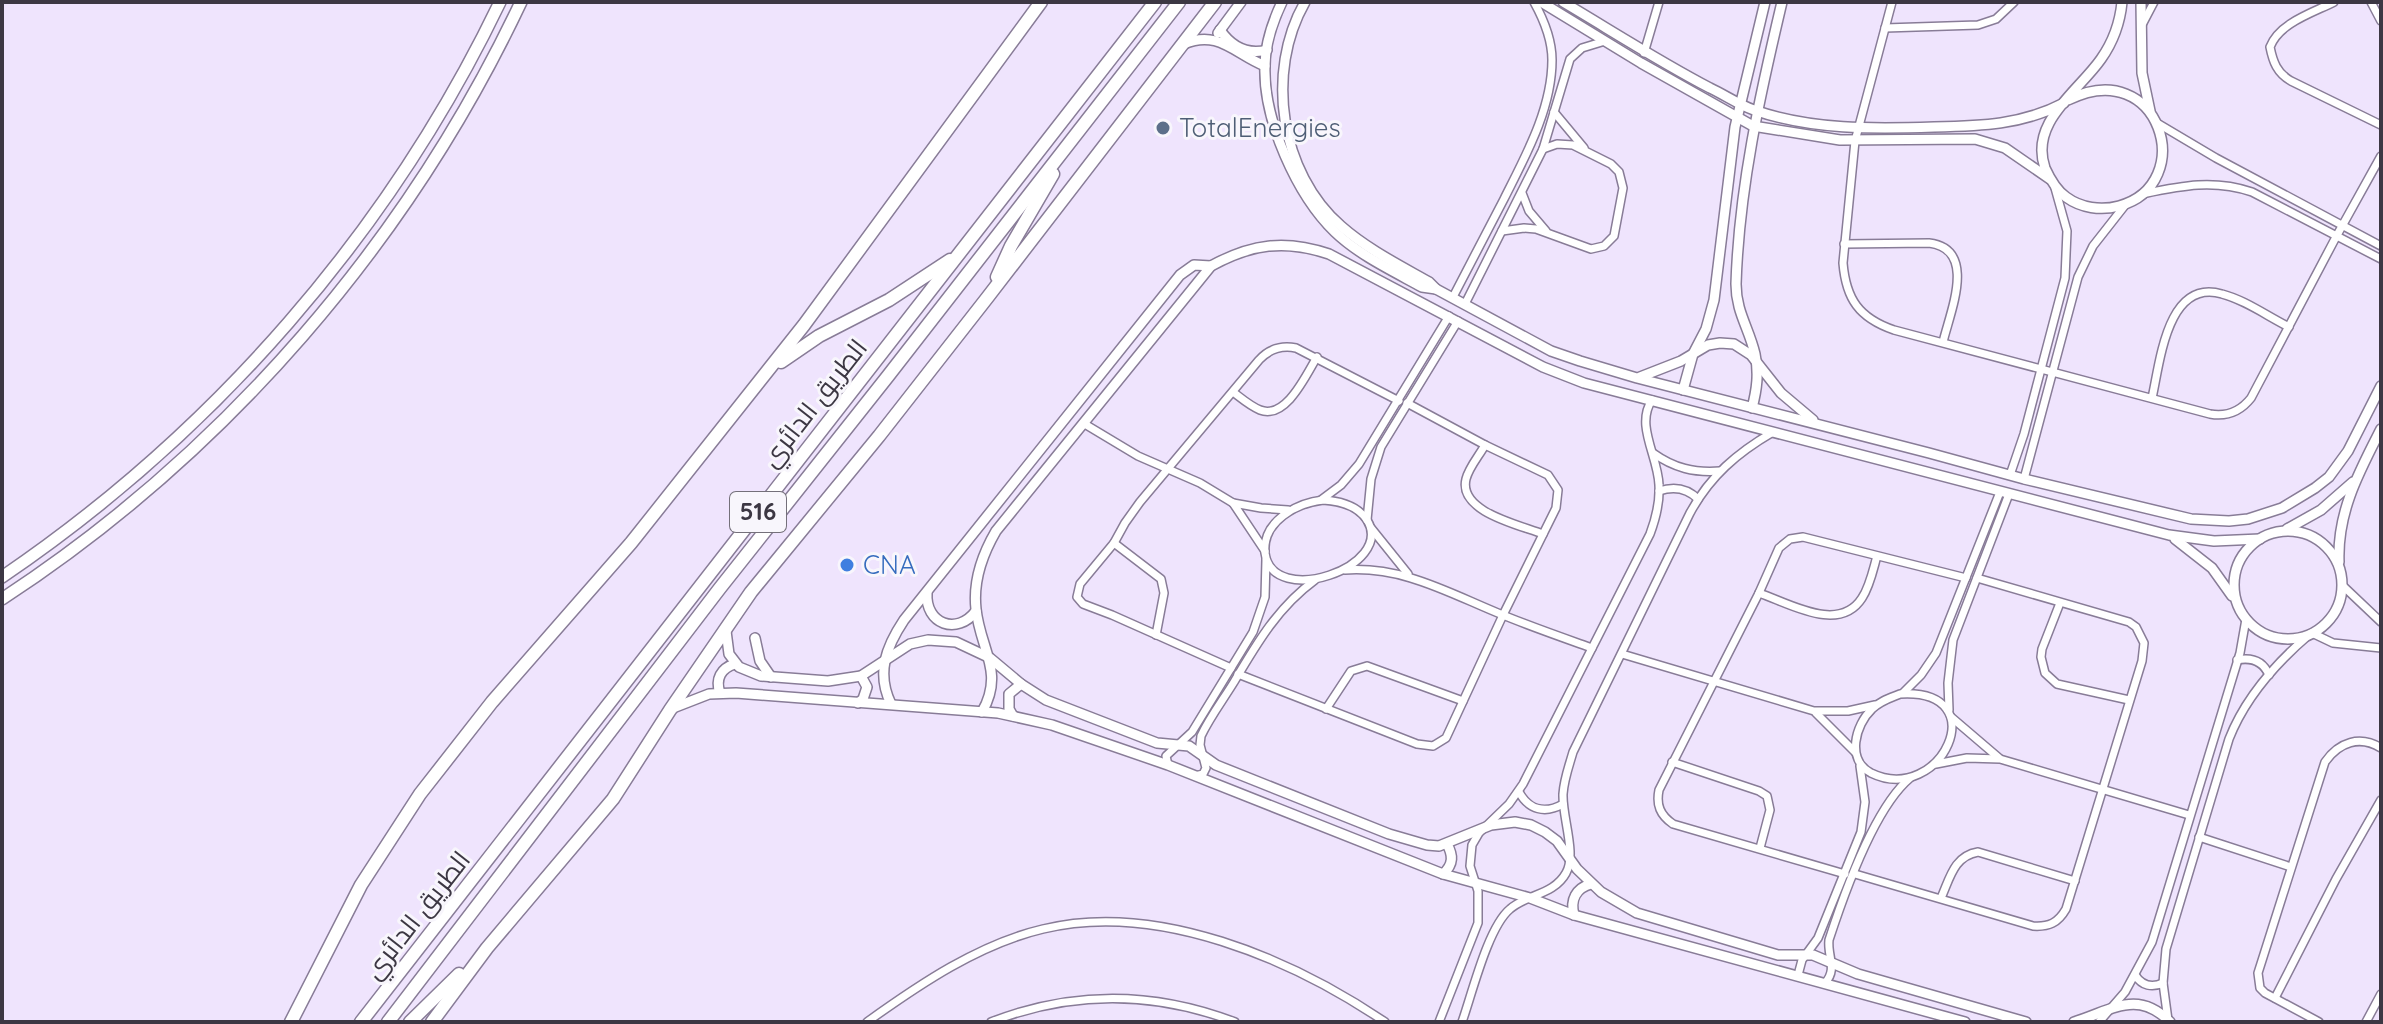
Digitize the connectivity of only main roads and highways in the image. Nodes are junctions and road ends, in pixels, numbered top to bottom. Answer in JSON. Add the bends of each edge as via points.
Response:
{"nodes":[{"id":1,"x":500,"y":2,"type":"edge"},
{"id":2,"x":521,"y":2,"type":"edge"},
{"id":3,"x":1041,"y":2,"type":"edge"},
{"id":4,"x":1155,"y":2,"type":"edge"},
{"id":5,"x":1179,"y":2,"type":"edge"},
{"id":6,"x":1215,"y":2,"type":"edge"},
{"id":7,"x":1059,"y":158,"type":"junction"},
{"id":8,"x":962,"y":251,"type":"junction"},
{"id":9,"x":987,"y":298,"type":"junction"},
{"id":10,"x":766,"y":373,"type":"junction"},
{"id":11,"x":2,"y":577,"type":"edge"},
{"id":12,"x":2,"y":599,"type":"edge"},
{"id":13,"x":487,"y":948,"type":"junction"},
{"id":14,"x":291,"y":1022,"type":"edge"},
{"id":15,"x":361,"y":1022,"type":"edge"},
{"id":16,"x":388,"y":1022,"type":"edge"},
{"id":17,"x":410,"y":1022,"type":"edge"},
{"id":18,"x":432,"y":1022,"type":"edge"}],
"edges":[{"from":1,"to":11,"type":"main road","via":[[404,174],[304,305],[147,464]]},
{"from":2,"to":12,"type":"main road","via":[[433,161],[299,340],[171,471],[95,534]]},
{"from":3,"to":10,"type":"highway","name":"الطريق الدائري"},
{"from":4,"to":8,"type":"highway","name":"الطريق الدائري","number":"516"},
{"from":5,"to":7,"type":"highway","name":"الطريق الدائري","number":"516"},
{"from":6,"to":9,"type":"highway","number":"516"},
{"from":7,"to":9,"type":"highway","number":"516"},
{"from":7,"to":16,"type":"highway","name":"الطريق الدائري","number":"516"},
{"from":8,"to":10,"type":"highway"},
{"from":8,"to":15,"type":"highway","name":"الطريق الدائري","number":"516"},
{"from":9,"to":13,"type":"highway","number":"516","via":[[751,592],[613,799]]},
{"from":10,"to":14,"type":"highway","name":"الطريق الدائري","via":[[420,794],[361,885]]},
{"from":13,"to":17,"type":"highway","number":"516"},
{"from":13,"to":18,"type":"highway","number":"516"}]}
